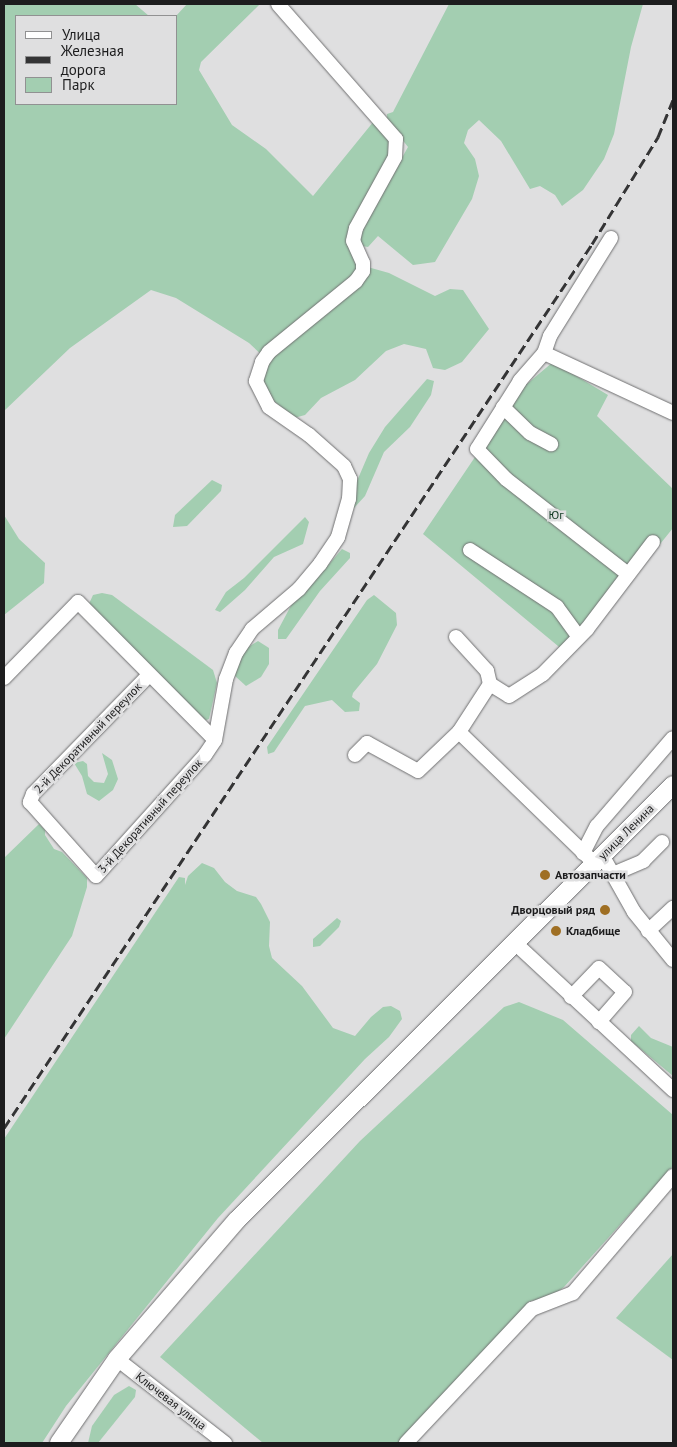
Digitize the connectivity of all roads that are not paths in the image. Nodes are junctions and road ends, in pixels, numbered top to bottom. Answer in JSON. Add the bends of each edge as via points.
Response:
{"nodes":[{"id":1,"x":278,"y":4,"type":"edge"},
{"id":2,"x":611,"y":238,"type":"dead end"},
{"id":3,"x":544,"y":353,"type":"junction"},
{"id":4,"x":504,"y":407,"type":"junction"},
{"id":5,"x":673,"y":414,"type":"edge"},
{"id":6,"x":551,"y":444,"type":"dead end"},
{"id":7,"x":654,"y":542,"type":"dead end"},
{"id":8,"x":470,"y":550,"type":"dead end"},
{"id":9,"x":628,"y":574,"type":"junction"},
{"id":10,"x":456,"y":637,"type":"dead end"},
{"id":11,"x":579,"y":637,"type":"junction"},
{"id":12,"x":149,"y":676,"type":"junction"},
{"id":13,"x":4,"y":678,"type":"edge"},
{"id":14,"x":490,"y":684,"type":"junction"},
{"id":15,"x":459,"y":732,"type":"junction"},
{"id":16,"x":673,"y":738,"type":"edge"},
{"id":17,"x":215,"y":740,"type":"junction"},
{"id":18,"x":355,"y":755,"type":"dead end"},
{"id":19,"x":673,"y":785,"type":"edge"},
{"id":20,"x":662,"y":842,"type":"dead end"},
{"id":21,"x":593,"y":857,"type":"junction"},
{"id":22,"x":613,"y":874,"type":"junction"},
{"id":23,"x":96,"y":876,"type":"joint"},
{"id":24,"x":673,"y":908,"type":"edge"},
{"id":25,"x":648,"y":931,"type":"junction"},
{"id":26,"x":514,"y":943,"type":"junction"},
{"id":27,"x":673,"y":960,"type":"edge"},
{"id":28,"x":571,"y":998,"type":"junction"},
{"id":29,"x":599,"y":1022,"type":"junction"},
{"id":30,"x":673,"y":1090,"type":"edge"},
{"id":31,"x":673,"y":1176,"type":"edge"},
{"id":32,"x":117,"y":1359,"type":"junction"},
{"id":33,"x":62,"y":1442,"type":"edge"},
{"id":34,"x":225,"y":1443,"type":"edge"},
{"id":35,"x":406,"y":1443,"type":"edge"}],
"edges":[{"from":1,"to":17,"type":"street","via":[[396,138],[397,146],[395,158],[356,228],[353,241],[363,263],[363,271],[356,281],[269,352],[256,380],[269,407],[309,435],[344,466],[350,479],[349,499],[338,537],[320,564],[299,589],[252,629],[236,653],[226,679]]},
{"from":2,"to":3,"type":"street","via":[[550,336]]},
{"from":3,"to":4,"type":"street"},
{"from":3,"to":5,"type":"street"},
{"from":4,"to":6,"type":"street","via":[[530,433]]},
{"from":4,"to":9,"type":"street","via":[[477,449],[506,479]]},
{"from":7,"to":9,"type":"street"},
{"from":8,"to":11,"type":"street","via":[[557,607]]},
{"from":9,"to":11,"type":"street"},
{"from":10,"to":14,"type":"street","via":[[487,671]]},
{"from":11,"to":14,"type":"street","via":[[543,674],[509,696]]},
{"from":12,"to":13,"type":"street","via":[[78,602]]},
{"from":12,"to":17,"type":"street"},
{"from":12,"to":23,"type":"street","name":"2-й Декоративный переулок","via":[[32,794],[30,802]]},
{"from":14,"to":15,"type":"street"},
{"from":15,"to":18,"type":"street","via":[[418,771],[367,743]]},
{"from":15,"to":21,"type":"street"},
{"from":16,"to":21,"type":"street","via":[[597,826]]},
{"from":17,"to":23,"type":"street","name":"3-й Декоративный переулок"},
{"from":19,"to":21,"type":"main road","name":"улица Ленина"},
{"from":20,"to":22,"type":"street","via":[[644,861]]},
{"from":21,"to":22,"type":"street"},
{"from":21,"to":26,"type":"main road","name":"улица Ленина"},
{"from":22,"to":25,"type":"street"},
{"from":24,"to":25,"type":"street"},
{"from":25,"to":27,"type":"street"},
{"from":26,"to":28,"type":"street"},
{"from":26,"to":32,"type":"main road","name":"улица Ленина","via":[[237,1220]]},
{"from":28,"to":29,"type":"street"},
{"from":28,"to":29,"type":"street","via":[[599,968],[625,992]]},
{"from":29,"to":30,"type":"street"},
{"from":31,"to":35,"type":"street","via":[[573,1293],[532,1309]]},
{"from":32,"to":33,"type":"main road","name":"улица Ленина"},
{"from":32,"to":34,"type":"street","name":"Ключевая улица"}]}
